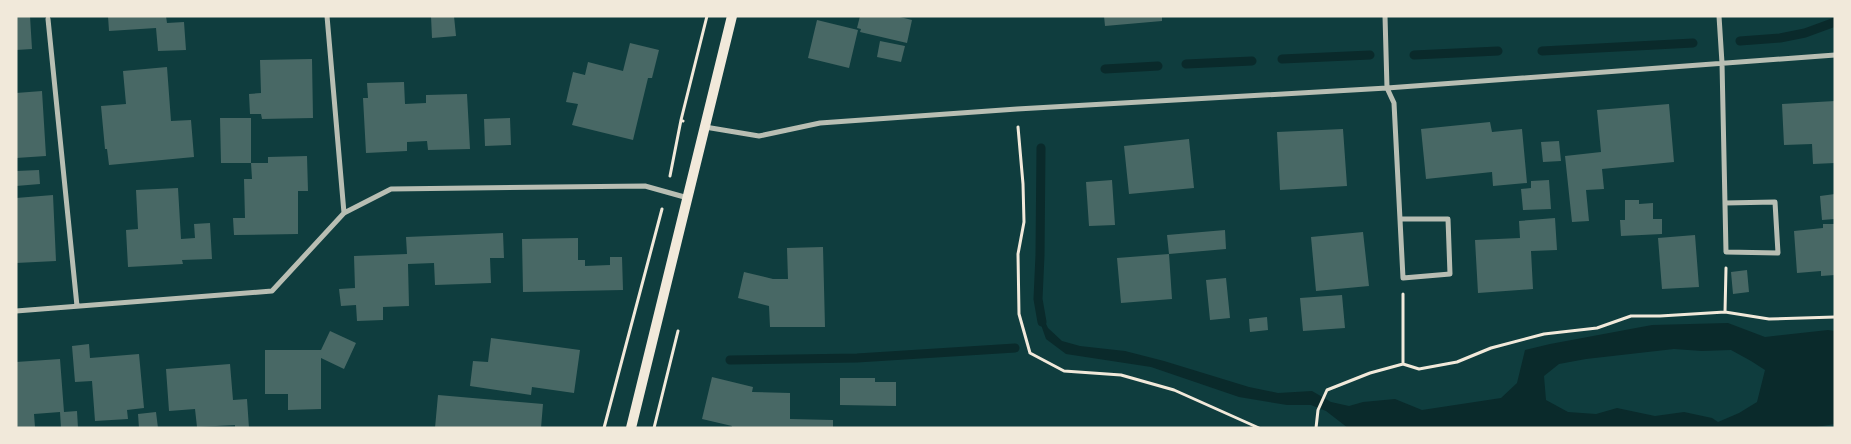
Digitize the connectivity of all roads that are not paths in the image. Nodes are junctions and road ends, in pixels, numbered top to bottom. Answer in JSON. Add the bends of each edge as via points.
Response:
{"nodes":[{"id":1,"x":327,"y":16,"type":"edge"},
{"id":2,"x":732,"y":16,"type":"edge"},
{"id":3,"x":1385,"y":16,"type":"edge"},
{"id":4,"x":1719,"y":16,"type":"edge"},
{"id":5,"x":48,"y":19,"type":"dead end"},
{"id":6,"x":1835,"y":55,"type":"edge"},
{"id":7,"x":1722,"y":63,"type":"junction"},
{"id":8,"x":1387,"y":88,"type":"junction"},
{"id":9,"x":705,"y":127,"type":"junction"},
{"id":10,"x":689,"y":198,"type":"junction"},
{"id":11,"x":1726,"y":203,"type":"junction"},
{"id":12,"x":344,"y":213,"type":"junction"},
{"id":13,"x":1400,"y":219,"type":"junction"},
{"id":14,"x":77,"y":306,"type":"junction"},
{"id":15,"x":16,"y":311,"type":"edge"},
{"id":16,"x":632,"y":428,"type":"edge"}],
"edges":[{"from":1,"to":12,"type":"street"},
{"from":2,"to":9,"type":"main road"},
{"from":3,"to":8,"type":"street"},
{"from":4,"to":7,"type":"street"},
{"from":5,"to":14,"type":"street"},
{"from":6,"to":7,"type":"street"},
{"from":7,"to":8,"type":"street"},
{"from":7,"to":11,"type":"street"},
{"from":8,"to":9,"type":"street","via":[[820,123],[759,136]]},
{"from":8,"to":13,"type":"street","via":[[1394,103]]},
{"from":9,"to":10,"type":"main road"},
{"from":10,"to":12,"type":"street","via":[[645,186],[391,189]]},
{"from":10,"to":16,"type":"main road"},
{"from":11,"to":11,"type":"street","via":[[1726,252],[1778,253],[1775,202]]},
{"from":12,"to":14,"type":"street","via":[[272,291]]},
{"from":13,"to":13,"type":"street","via":[[1403,278],[1450,274],[1448,219]]},
{"from":14,"to":15,"type":"street"}]}
